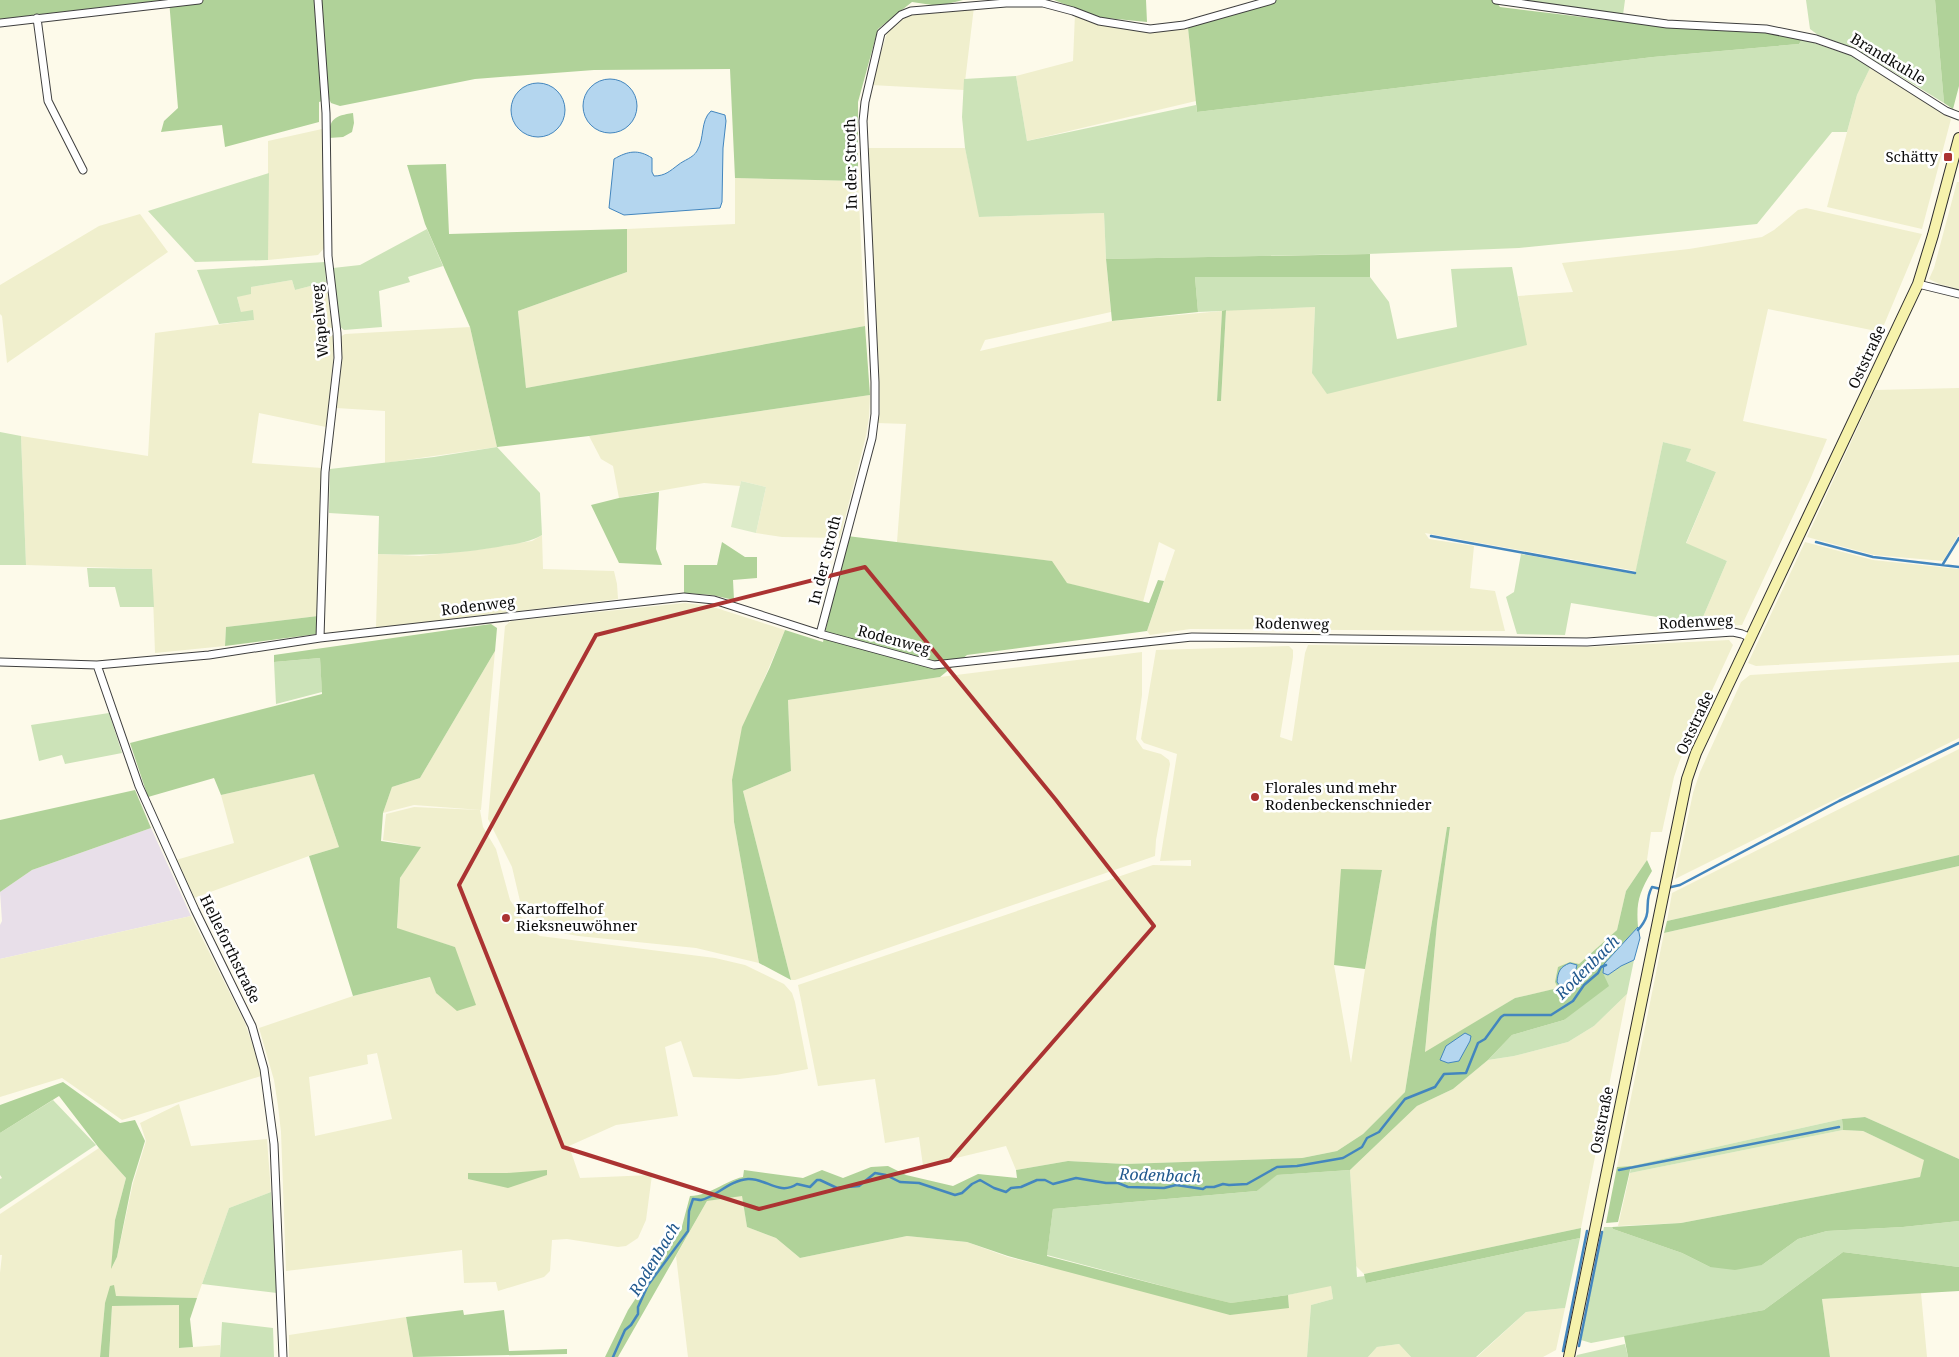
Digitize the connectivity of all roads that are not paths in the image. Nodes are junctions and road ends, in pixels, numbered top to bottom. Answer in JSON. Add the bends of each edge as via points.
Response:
{"nodes":[{"id":1,"x":199,"y":0,"type":"edge"},
{"id":2,"x":318,"y":0,"type":"edge"},
{"id":3,"x":1272,"y":0,"type":"edge"},
{"id":4,"x":1499,"y":0,"type":"edge"},
{"id":5,"x":37,"y":18,"type":"junction"},
{"id":6,"x":0,"y":23,"type":"edge"},
{"id":7,"x":1959,"y":116,"type":"edge"},
{"id":8,"x":1959,"y":138,"type":"edge"},
{"id":9,"x":83,"y":170,"type":"dead end"},
{"id":10,"x":1918,"y":284,"type":"junction"},
{"id":11,"x":1959,"y":294,"type":"edge"},
{"id":12,"x":820,"y":634,"type":"junction"},
{"id":13,"x":320,"y":638,"type":"junction"},
{"id":14,"x":1751,"y":638,"type":"junction"},
{"id":15,"x":0,"y":662,"type":"edge"},
{"id":16,"x":96,"y":665,"type":"junction"},
{"id":17,"x":283,"y":1357,"type":"edge"},
{"id":18,"x":1569,"y":1357,"type":"edge"}],
"edges":[{"from":1,"to":5,"type":"street"},
{"from":2,"to":13,"type":"street","name":"Wapelweg","via":[[326,113],[328,256],[338,358],[325,472]]},
{"from":3,"to":12,"type":"street","name":"In der Stroth","via":[[1184,25],[1150,29],[1099,21],[1043,4],[1006,3],[923,9],[901,15],[881,33],[863,121],[875,414],[872,438]]},
{"from":4,"to":7,"type":"street","name":"Brandkuhle","via":[[1667,24],[1766,29],[1816,39],[1853,52]]},
{"from":5,"to":6,"type":"street"},
{"from":5,"to":9,"type":"street","via":[[48,100]]},
{"from":8,"to":10,"type":"main road","name":"Oststraße"},
{"from":10,"to":11,"type":"street"},
{"from":10,"to":14,"type":"main road","name":"Oststraße"},
{"from":12,"to":13,"type":"street","name":"Rodenweg","via":[[714,600],[684,596]]},
{"from":12,"to":14,"type":"street","name":"Rodenweg","via":[[934,665],[1192,637],[1587,642],[1733,632]]},
{"from":13,"to":16,"type":"street","name":"Rodenweg","via":[[209,654]]},
{"from":14,"to":18,"type":"main road","name":"Oststraße","via":[[1687,778]]},
{"from":15,"to":16,"type":"street"},
{"from":16,"to":17,"type":"street","name":"Helleforthstraße","via":[[139,786],[252,1026],[264,1069],[274,1144]]}]}
